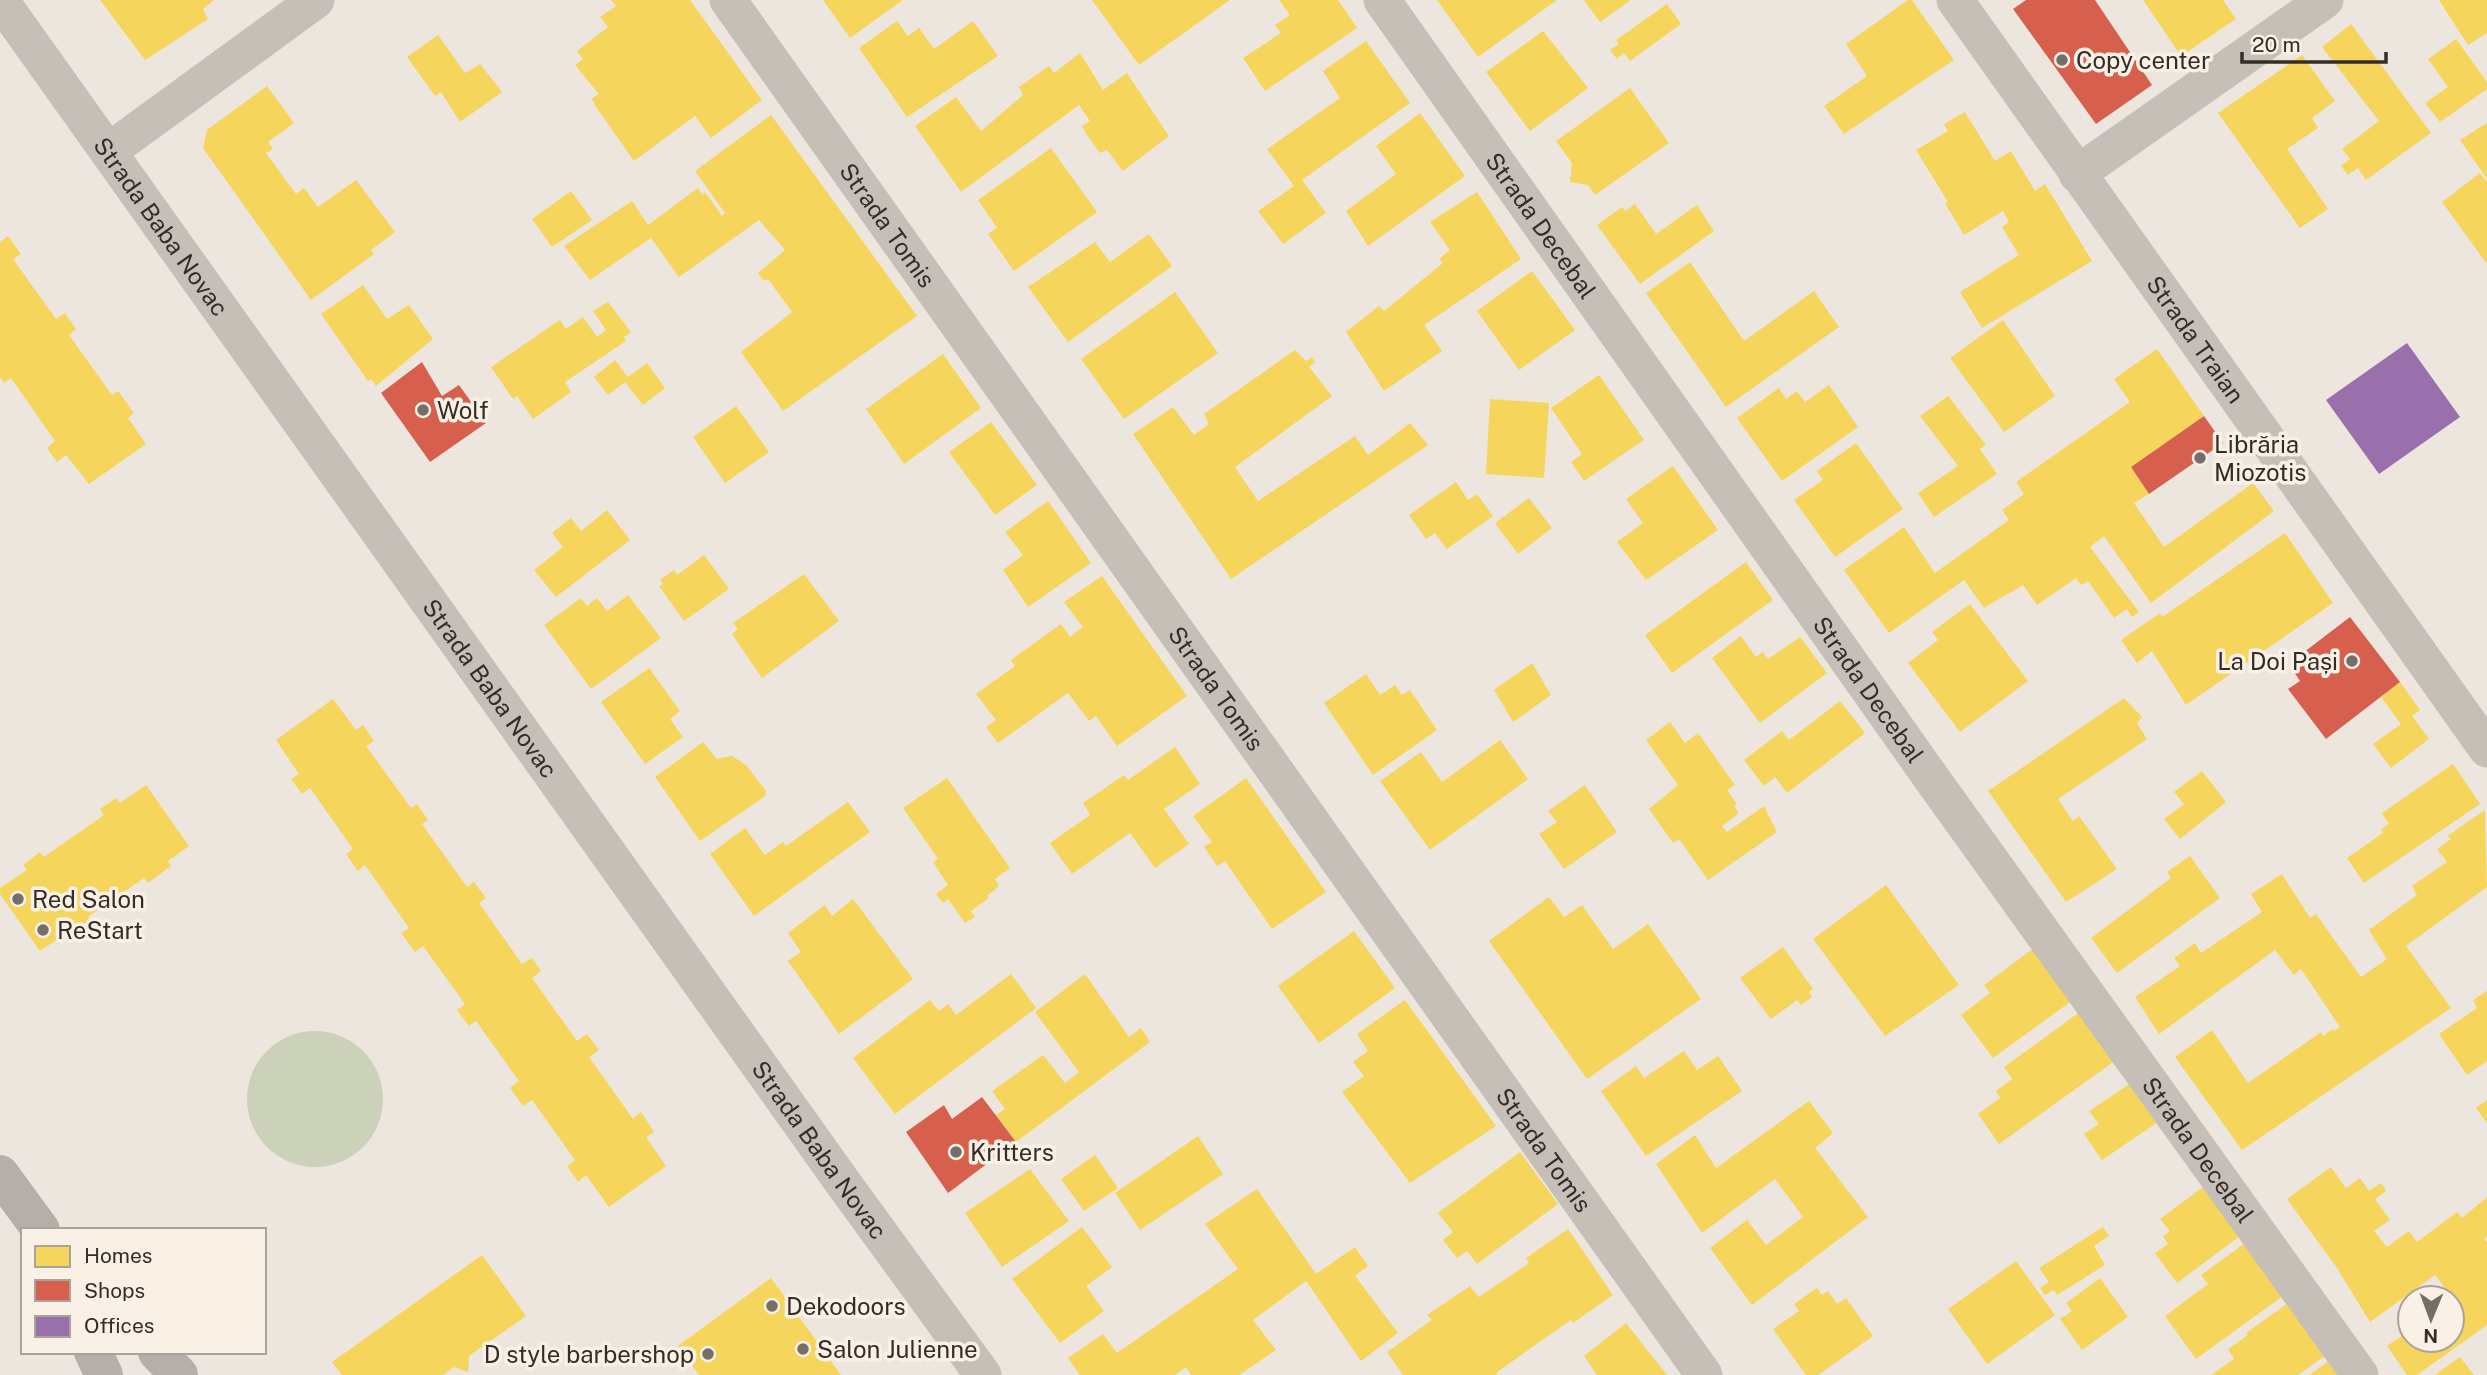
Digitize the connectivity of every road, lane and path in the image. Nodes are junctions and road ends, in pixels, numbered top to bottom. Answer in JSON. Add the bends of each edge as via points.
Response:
{"nodes":[{"id":1,"x":0,"y":0,"type":"edge"},
{"id":2,"x":316,"y":0,"type":"edge"},
{"id":3,"x":728,"y":0,"type":"edge"},
{"id":4,"x":1382,"y":0,"type":"edge"},
{"id":5,"x":1955,"y":0,"type":"edge"},
{"id":6,"x":2325,"y":0,"type":"edge"},
{"id":7,"x":109,"y":151,"type":"junction"},
{"id":8,"x":2077,"y":174,"type":"junction"},
{"id":9,"x":2487,"y":749,"type":"edge"},
{"id":10,"x":0,"y":1174,"type":"edge"},
{"id":11,"x":37,"y":1227,"type":"edge"},
{"id":12,"x":94,"y":1354,"type":"edge"},
{"id":13,"x":159,"y":1354,"type":"edge"},
{"id":14,"x":104,"y":1375,"type":"edge"},
{"id":15,"x":179,"y":1375,"type":"edge"},
{"id":16,"x":982,"y":1375,"type":"edge"},
{"id":17,"x":1704,"y":1375,"type":"edge"},
{"id":18,"x":2360,"y":1375,"type":"edge"}],
"edges":[{"from":1,"to":7,"type":"street","name":"Strada Baba Novac"},
{"from":2,"to":7,"type":"street"},
{"from":3,"to":17,"type":"street","name":"Strada Tomis"},
{"from":4,"to":18,"type":"street","name":"Strada Decebal"},
{"from":5,"to":8,"type":"street","name":"Strada Traian"},
{"from":6,"to":8,"type":"street"},
{"from":7,"to":16,"type":"street","name":"Strada Baba Novac"},
{"from":8,"to":9,"type":"street","name":"Strada Traian"},
{"from":10,"to":11,"type":"main road"},
{"from":12,"to":14,"type":"main road"},
{"from":13,"to":15,"type":"main road"}]}
